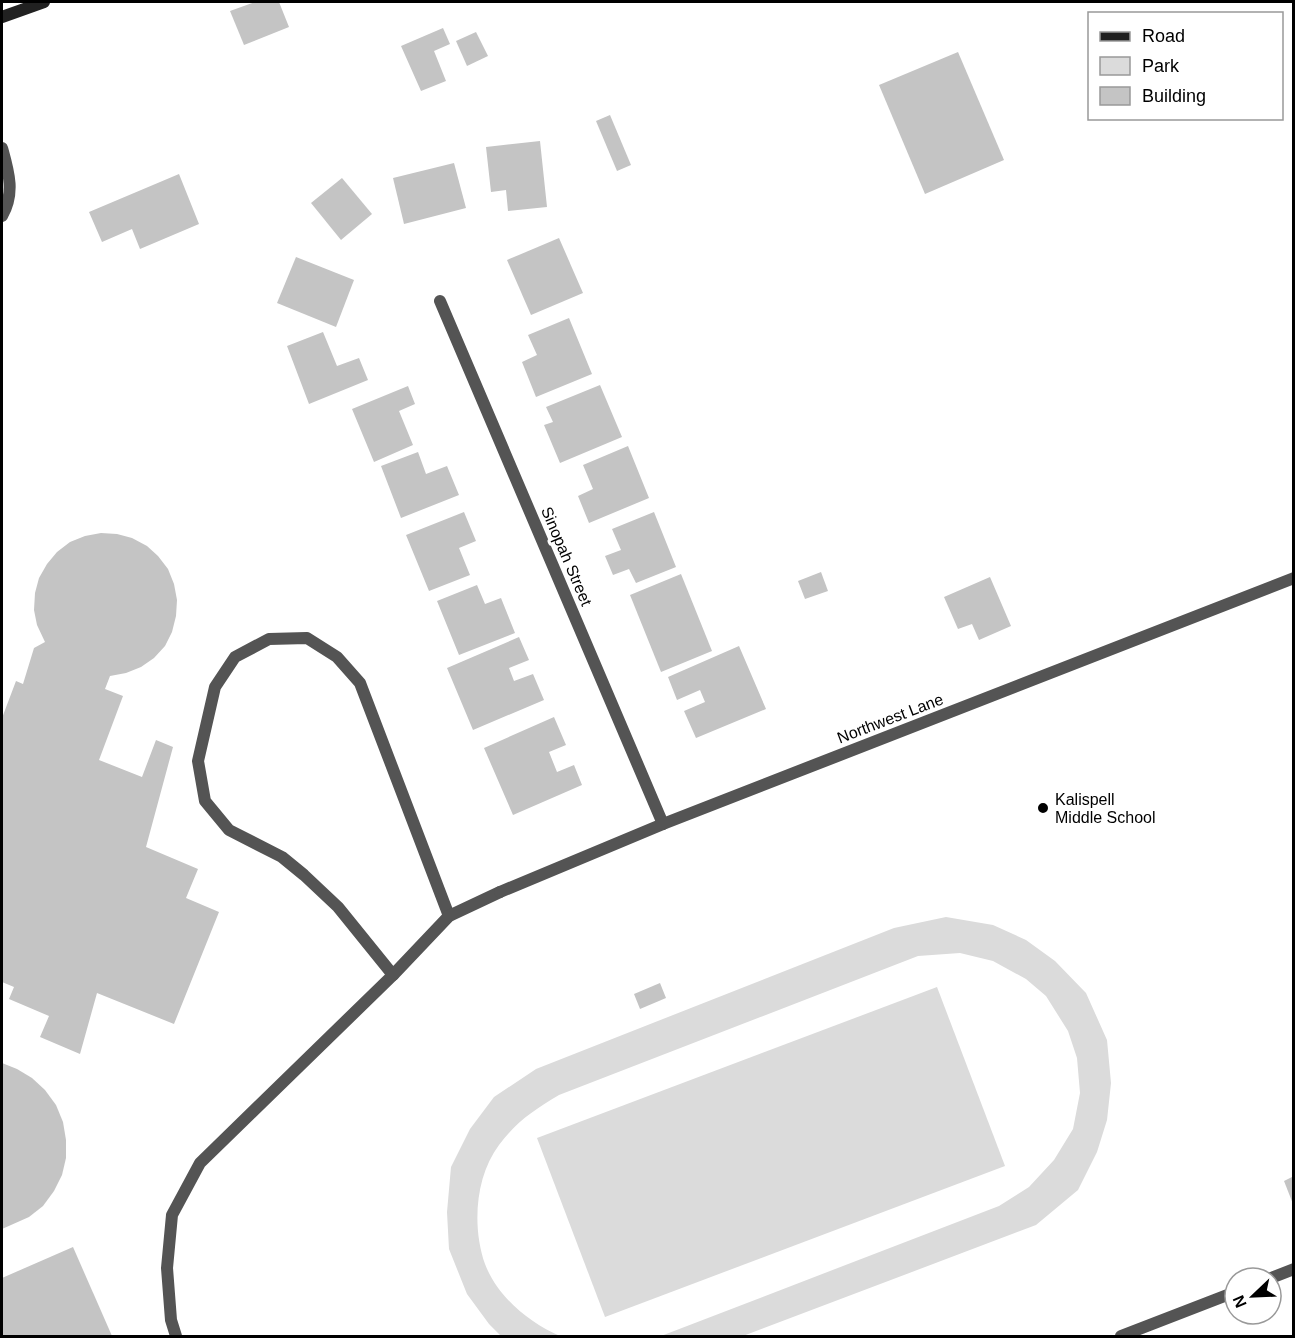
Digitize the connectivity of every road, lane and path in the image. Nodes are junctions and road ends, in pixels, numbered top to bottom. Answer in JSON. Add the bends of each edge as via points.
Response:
{"nodes":[{"id":1,"x":44,"y":2,"type":"edge"},
{"id":2,"x":2,"y":17,"type":"edge"},
{"id":3,"x":2,"y":148,"type":"edge"},
{"id":4,"x":2,"y":216,"type":"edge"},
{"id":5,"x":440,"y":301,"type":"dead end"},
{"id":6,"x":1293,"y":578,"type":"edge"},
{"id":7,"x":663,"y":825,"type":"junction"},
{"id":8,"x":449,"y":916,"type":"junction"},
{"id":9,"x":393,"y":975,"type":"junction"},
{"id":10,"x":1223,"y":1297,"type":"edge"},
{"id":11,"x":176,"y":1336,"type":"edge"},
{"id":12,"x":1121,"y":1336,"type":"edge"}],
"edges":[{"from":1,"to":2,"type":"main road"},
{"from":3,"to":4,"type":"street","via":[[10,177],[8,206]]},
{"from":5,"to":7,"type":"street","name":"Sinopah Street"},
{"from":6,"to":7,"type":"street","name":"Northwest Lane"},
{"from":7,"to":8,"type":"street","name":"Northwest Lane"},
{"from":8,"to":9,"type":"street"},
{"from":8,"to":9,"type":"street","via":[[360,684],[337,657],[307,638],[269,639],[235,657],[215,687],[198,761],[205,801],[229,830],[282,857],[321,891]]},
{"from":9,"to":11,"type":"street","via":[[200,1163],[172,1215],[167,1268]]},
{"from":10,"to":12,"type":"street"}]}
